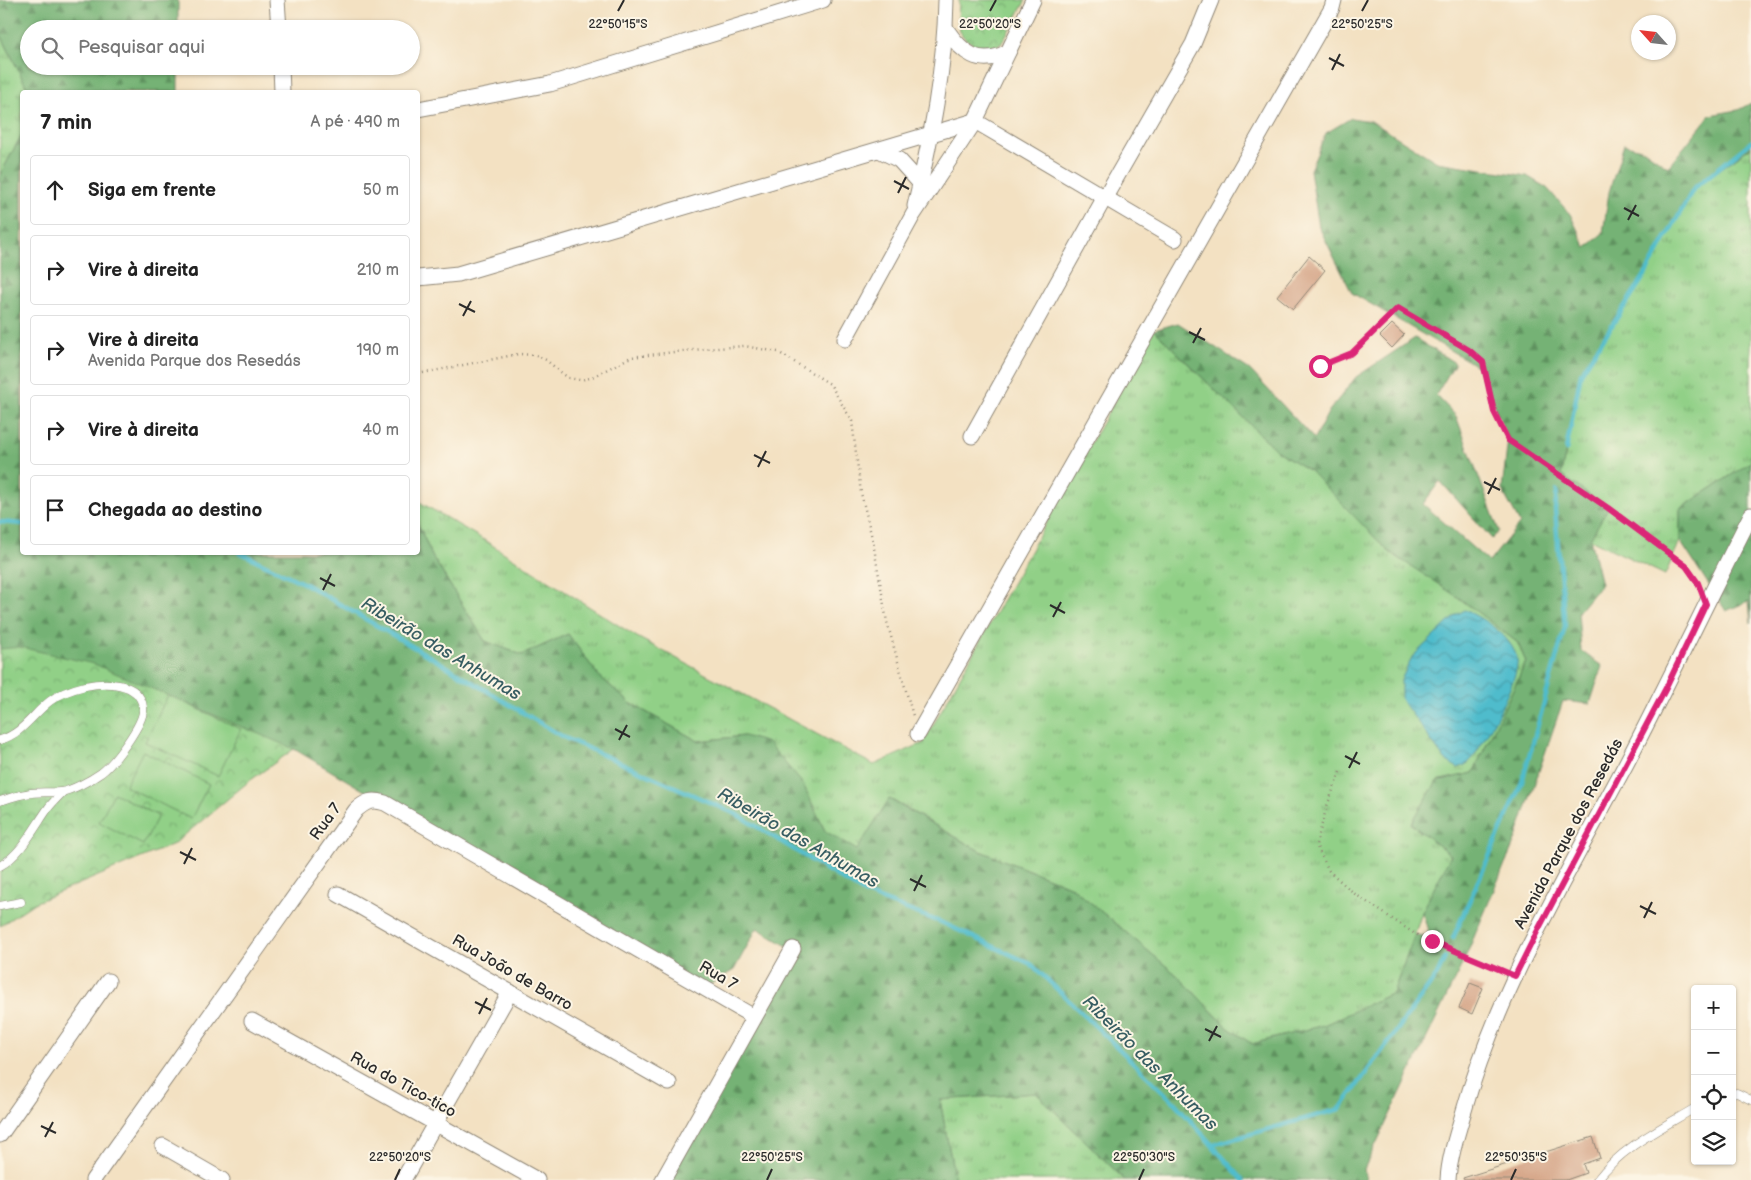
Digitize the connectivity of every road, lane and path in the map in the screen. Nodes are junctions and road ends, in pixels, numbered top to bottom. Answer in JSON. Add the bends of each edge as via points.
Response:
{"nodes":[{"id":1,"x":278,"y":0,"type":"edge"},
{"id":2,"x":823,"y":0,"type":"edge"},
{"id":3,"x":946,"y":0,"type":"edge"},
{"id":4,"x":1033,"y":0,"type":"edge"},
{"id":5,"x":1211,"y":0,"type":"edge"},
{"id":6,"x":1334,"y":0,"type":"edge"},
{"id":7,"x":279,"y":20,"type":"edge"},
{"id":8,"x":946,"y":29,"type":"junction"},
{"id":9,"x":1008,"y":52,"type":"junction"},
{"id":10,"x":281,"y":75,"type":"edge"},
{"id":11,"x":282,"y":90,"type":"edge"},
{"id":12,"x":420,"y":109,"type":"edge"},
{"id":13,"x":975,"y":121,"type":"junction"},
{"id":14,"x":932,"y":134,"type":"junction"},
{"id":15,"x":879,"y":150,"type":"junction"},
{"id":16,"x":920,"y":183,"type":"junction"},
{"id":17,"x":1105,"y":197,"type":"junction"},
{"id":18,"x":913,"y":215,"type":"junction"},
{"id":19,"x":1175,"y":239,"type":"dead end"},
{"id":20,"x":420,"y":278,"type":"edge"},
{"id":21,"x":845,"y":339,"type":"dead end"},
{"id":22,"x":1320,"y":366,"type":"dead end"},
{"id":23,"x":420,"y":374,"type":"edge"},
{"id":24,"x":972,"y":436,"type":"dead end"},
{"id":25,"x":1751,"y":515,"type":"edge"},
{"id":26,"x":1706,"y":604,"type":"junction"},
{"id":27,"x":918,"y":734,"type":"joint"},
{"id":28,"x":0,"y":740,"type":"edge"},
{"id":29,"x":1340,"y":772,"type":"dead end"},
{"id":30,"x":63,"y":792,"type":"junction"},
{"id":31,"x":0,"y":801,"type":"edge"},
{"id":32,"x":0,"y":866,"type":"edge"},
{"id":33,"x":338,"y":894,"type":"dead end"},
{"id":34,"x":21,"y":902,"type":"dead end"},
{"id":35,"x":0,"y":906,"type":"edge"},
{"id":36,"x":793,"y":949,"type":"dead end"},
{"id":37,"x":1515,"y":976,"type":"junction"},
{"id":38,"x":108,"y":980,"type":"dead end"},
{"id":39,"x":510,"y":992,"type":"junction"},
{"id":40,"x":754,"y":1017,"type":"junction"},
{"id":41,"x":252,"y":1021,"type":"dead end"},
{"id":42,"x":669,"y":1082,"type":"dead end"},
{"id":43,"x":1736,"y":1093,"type":"edge"},
{"id":44,"x":1751,"y":1100,"type":"edge"},
{"id":45,"x":1691,"y":1110,"type":"edge"},
{"id":46,"x":435,"y":1123,"type":"junction"},
{"id":47,"x":0,"y":1135,"type":"edge"},
{"id":48,"x":163,"y":1146,"type":"dead end"},
{"id":49,"x":94,"y":1180,"type":"edge"},
{"id":50,"x":222,"y":1180,"type":"edge"},
{"id":51,"x":404,"y":1180,"type":"edge"},
{"id":52,"x":536,"y":1180,"type":"edge"},
{"id":53,"x":663,"y":1180,"type":"edge"},
{"id":54,"x":1448,"y":1180,"type":"edge"},
{"id":55,"x":1597,"y":1180,"type":"edge"}],
"edges":[{"from":1,"to":7,"type":"street"},
{"from":2,"to":12,"type":"street","via":[[550,84]]},
{"from":3,"to":8,"type":"street"},
{"from":4,"to":9,"type":"street"},
{"from":5,"to":17,"type":"street","via":[[1193,44]]},
{"from":6,"to":27,"type":"street"},
{"from":8,"to":9,"type":"street","via":[[958,46],[974,56],[992,58]]},
{"from":8,"to":14,"type":"street"},
{"from":9,"to":13,"type":"street"},
{"from":10,"to":11,"type":"street"},
{"from":13,"to":14,"type":"street"},
{"from":13,"to":17,"type":"street"},
{"from":13,"to":18,"type":"street"},
{"from":14,"to":15,"type":"street"},
{"from":14,"to":16,"type":"street"},
{"from":15,"to":16,"type":"street","via":[[899,160]]},
{"from":15,"to":20,"type":"street","via":[[458,274]]},
{"from":16,"to":18,"type":"street"},
{"from":17,"to":19,"type":"street"},
{"from":17,"to":24,"type":"street"},
{"from":18,"to":21,"type":"street"},
{"from":22,"to":26,"type":"path","via":[[1352,353],[1398,308],[1469,350],[1483,362],[1494,412],[1508,440],[1686,566],[1698,583]]},
{"from":23,"to":27,"type":"path","via":[[519,354],[536,355],[568,378],[580,380],[631,357],[744,346],[778,352],[830,384],[852,420],[861,493],[887,622]]},
{"from":25,"to":26,"type":"street","name":"Avenida Parque dos Resedás"},
{"from":26,"to":37,"type":"street","name":"Avenida Parque dos Resedás","via":[[1666,688]]},
{"from":28,"to":30,"type":"lane","via":[[15,734],[51,700],[67,691],[108,684],[125,686],[137,694],[144,708],[141,719],[113,762],[86,782]]},
{"from":29,"to":37,"type":"path","via":[[1316,845],[1329,871],[1355,894],[1415,934]]},
{"from":30,"to":31,"type":"lane","via":[[26,793]]},
{"from":30,"to":32,"type":"lane","via":[[17,851]]},
{"from":33,"to":39,"type":"street","name":"Rua João de Barro"},
{"from":34,"to":35,"type":"lane"},
{"from":36,"to":40,"type":"street"},
{"from":37,"to":54,"type":"street","name":"Avenida Parque dos Resedás","via":[[1475,1073]]},
{"from":38,"to":47,"type":"street"},
{"from":39,"to":42,"type":"street","name":"Rua João de Barro"},
{"from":39,"to":46,"type":"street"},
{"from":40,"to":49,"type":"street","name":"Rua 7","via":[[385,803],[376,800],[365,802],[350,818]]},
{"from":40,"to":53,"type":"street"},
{"from":41,"to":46,"type":"street","name":"Rua do Tico-tico"},
{"from":43,"to":44,"type":"lane"},
{"from":45,"to":55,"type":"lane","via":[[1632,1145]]},
{"from":46,"to":51,"type":"street"},
{"from":46,"to":52,"type":"street","name":"Rua do Tico-tico"},
{"from":48,"to":50,"type":"street"}]}
